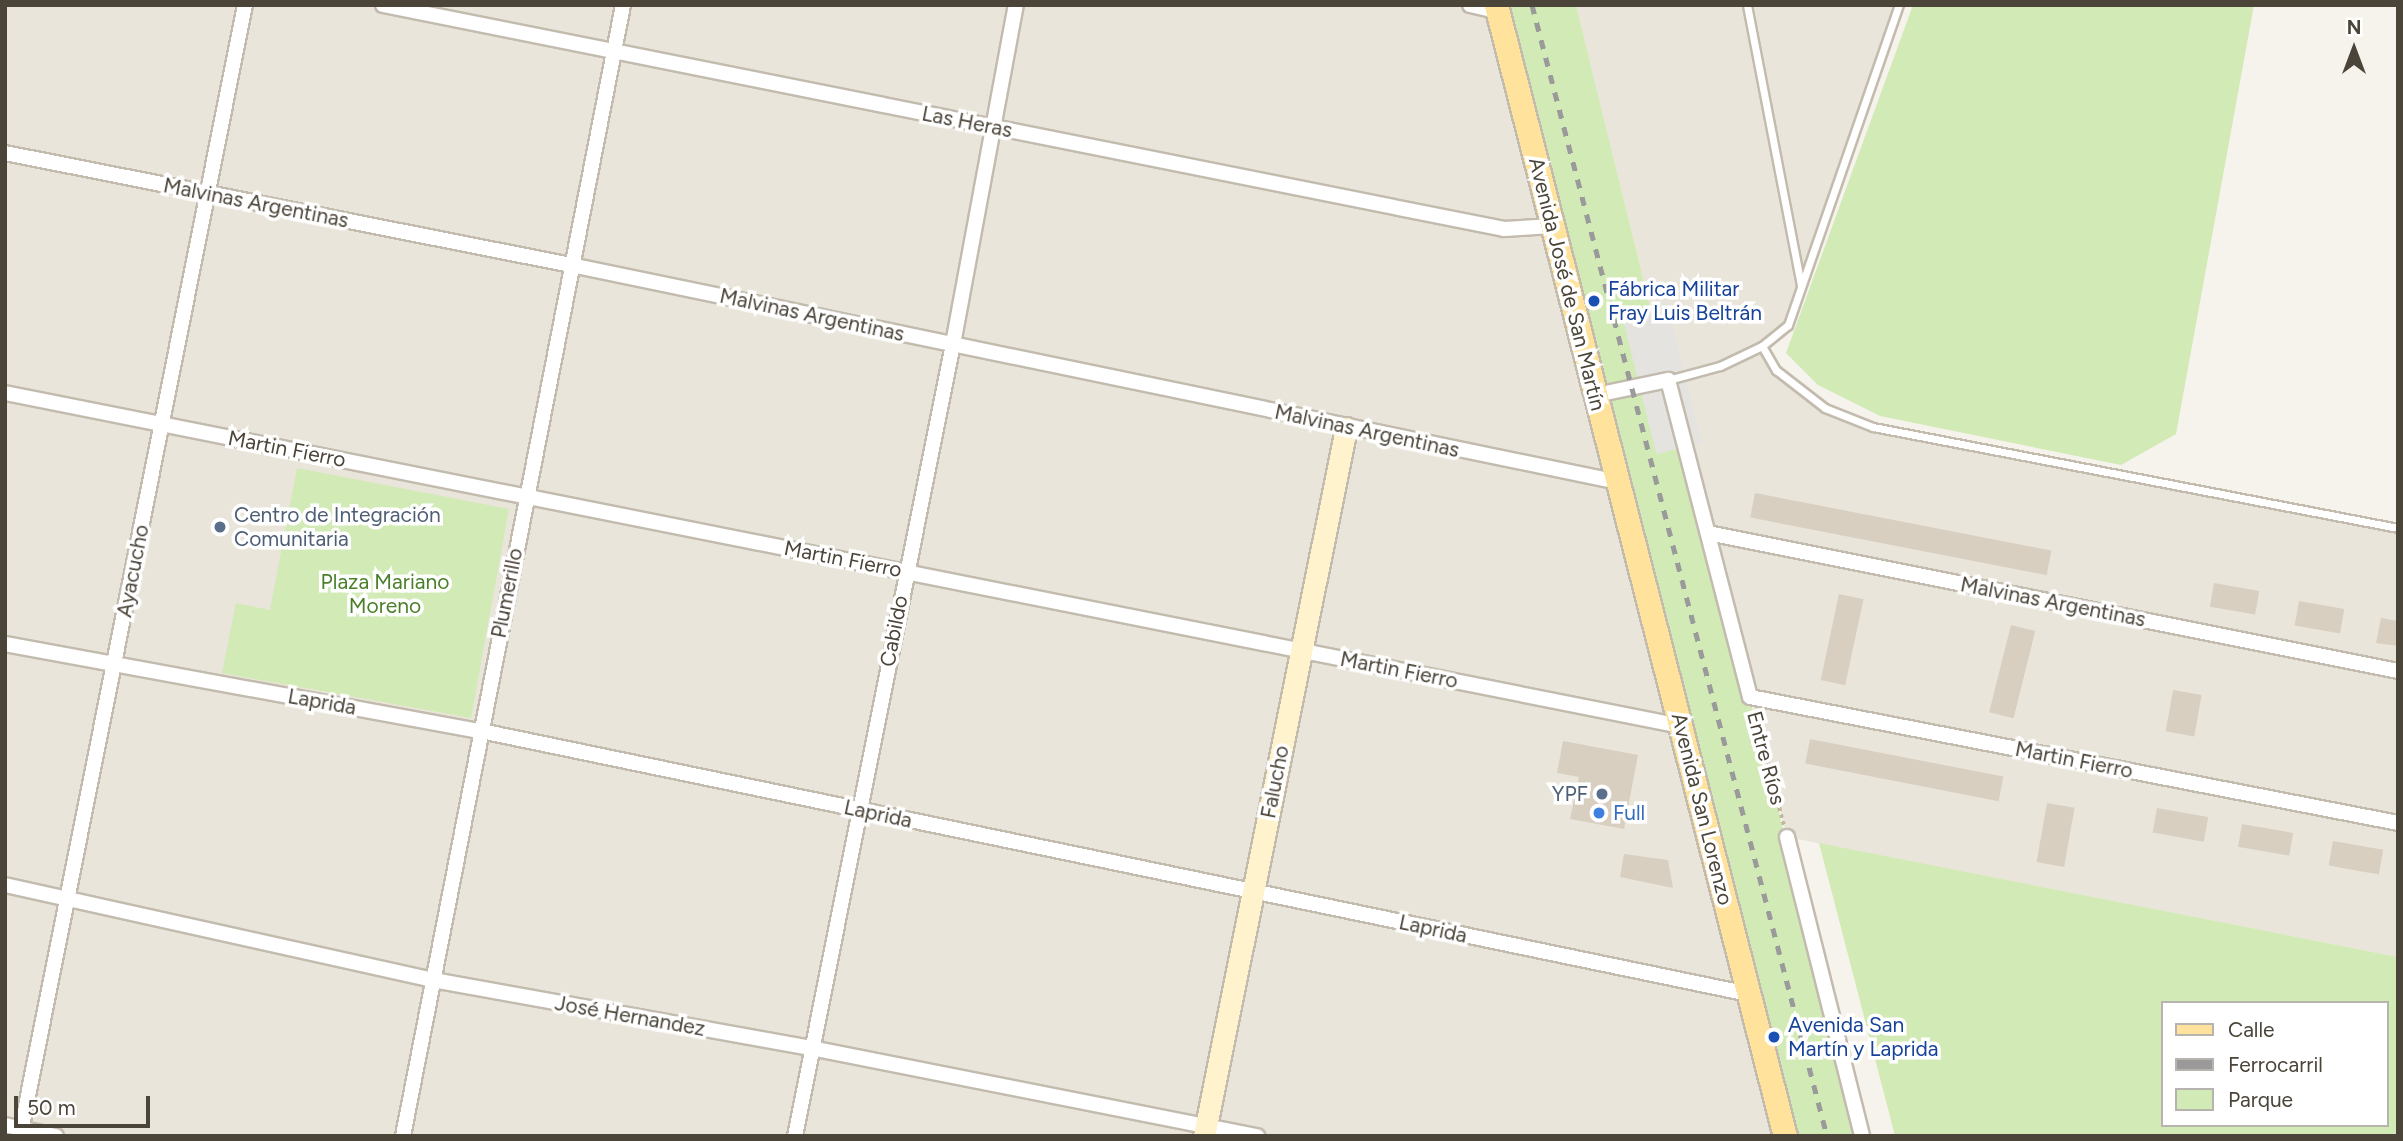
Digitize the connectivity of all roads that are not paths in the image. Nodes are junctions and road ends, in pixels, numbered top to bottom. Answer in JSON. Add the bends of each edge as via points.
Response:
{"nodes":[{"id":1,"x":245,"y":5,"type":"edge"},
{"id":2,"x":383,"y":5,"type":"edge"},
{"id":3,"x":623,"y":5,"type":"edge"},
{"id":4,"x":1016,"y":5,"type":"edge"},
{"id":5,"x":1470,"y":5,"type":"edge"},
{"id":6,"x":1747,"y":5,"type":"edge"},
{"id":7,"x":1899,"y":5,"type":"edge"},
{"id":8,"x":1497,"y":8,"type":"edge"},
{"id":9,"x":614,"y":51,"type":"junction"},
{"id":10,"x":993,"y":127,"type":"junction"},
{"id":11,"x":5,"y":153,"type":"edge"},
{"id":12,"x":208,"y":193,"type":"junction"},
{"id":13,"x":1553,"y":226,"type":"junction"},
{"id":14,"x":570,"y":265,"type":"junction"},
{"id":15,"x":1801,"y":287,"type":"junction"},
{"id":16,"x":953,"y":344,"type":"junction"},
{"id":17,"x":1762,"y":346,"type":"junction"},
{"id":18,"x":1668,"y":380,"type":"junction"},
{"id":19,"x":5,"y":393,"type":"edge"},
{"id":20,"x":1596,"y":394,"type":"junction"},
{"id":21,"x":162,"y":424,"type":"junction"},
{"id":22,"x":1346,"y":428,"type":"junction"},
{"id":23,"x":1618,"y":482,"type":"junction"},
{"id":24,"x":526,"y":496,"type":"junction"},
{"id":25,"x":2398,"y":528,"type":"edge"},
{"id":26,"x":1708,"y":533,"type":"junction"},
{"id":27,"x":906,"y":572,"type":"junction"},
{"id":28,"x":5,"y":644,"type":"edge"},
{"id":29,"x":1301,"y":650,"type":"junction"},
{"id":30,"x":114,"y":664,"type":"junction"},
{"id":31,"x":2398,"y":671,"type":"edge"},
{"id":32,"x":1750,"y":697,"type":"joint"},
{"id":33,"x":1680,"y":726,"type":"junction"},
{"id":34,"x":481,"y":731,"type":"junction"},
{"id":35,"x":859,"y":810,"type":"junction"},
{"id":36,"x":2398,"y":823,"type":"edge"},
{"id":37,"x":1787,"y":837,"type":"road end"},
{"id":38,"x":5,"y":886,"type":"edge"},
{"id":39,"x":1253,"y":891,"type":"junction"},
{"id":40,"x":68,"y":898,"type":"junction"},
{"id":41,"x":433,"y":980,"type":"junction"},
{"id":42,"x":1749,"y":994,"type":"junction"},
{"id":43,"x":811,"y":1048,"type":"junction"},
{"id":44,"x":5,"y":1125,"type":"edge"},
{"id":45,"x":1205,"y":1130,"type":"edge"},
{"id":46,"x":21,"y":1132,"type":"edge"},
{"id":47,"x":56,"y":1136,"type":"edge"},
{"id":48,"x":403,"y":1136,"type":"edge"},
{"id":49,"x":794,"y":1136,"type":"edge"},
{"id":50,"x":1257,"y":1136,"type":"edge"},
{"id":51,"x":1785,"y":1136,"type":"edge"},
{"id":52,"x":1862,"y":1136,"type":"edge"}],
"edges":[{"from":1,"to":12,"type":"street","name":"Ayacucho"},
{"from":2,"to":9,"type":"street","name":"Las Heras"},
{"from":3,"to":9,"type":"street","name":"Plumerillo"},
{"from":4,"to":10,"type":"street","name":"Cabildo"},
{"from":5,"to":8,"type":"street"},
{"from":6,"to":15,"type":"lane"},
{"from":7,"to":15,"type":"lane"},
{"from":8,"to":13,"type":"main road","name":"Avenida José de San Martín"},
{"from":9,"to":10,"type":"street","name":"Las Heras"},
{"from":9,"to":14,"type":"street","name":"Plumerillo"},
{"from":10,"to":13,"type":"street","name":"Las Heras","via":[[1504,229]]},
{"from":10,"to":16,"type":"street","name":"Cabildo"},
{"from":11,"to":12,"type":"street","name":"Malvinas Argentinas"},
{"from":12,"to":14,"type":"street","name":"Malvinas Argentinas"},
{"from":12,"to":21,"type":"street","name":"Ayacucho"},
{"from":13,"to":20,"type":"main road","name":"Avenida José de San Martín"},
{"from":14,"to":16,"type":"street","name":"Malvinas Argentinas"},
{"from":14,"to":24,"type":"street","name":"Plumerillo"},
{"from":15,"to":17,"type":"lane","via":[[1788,325]]},
{"from":16,"to":22,"type":"street","name":"Malvinas Argentinas"},
{"from":16,"to":27,"type":"street","name":"Cabildo"},
{"from":17,"to":18,"type":"lane","via":[[1720,366]]},
{"from":17,"to":25,"type":"lane","via":[[1776,370],[1825,408],[1874,427]]},
{"from":18,"to":20,"type":"street"},
{"from":18,"to":26,"type":"street","name":"Entre Ríos"},
{"from":19,"to":21,"type":"street","name":"Martin Fierro"},
{"from":20,"to":23,"type":"main road","name":"Avenida José de San Martín"},
{"from":21,"to":24,"type":"street","name":"Martin Fierro"},
{"from":21,"to":30,"type":"street","name":"Ayacucho"},
{"from":22,"to":23,"type":"street","name":"Malvinas Argentinas"},
{"from":22,"to":29,"type":"street","name":"Falucho"},
{"from":23,"to":33,"type":"main road","name":"Avenida San Lorenzo"},
{"from":24,"to":27,"type":"street","name":"Martin Fierro"},
{"from":24,"to":34,"type":"street","name":"Plumerillo"},
{"from":26,"to":31,"type":"street","name":"Malvinas Argentinas"},
{"from":26,"to":32,"type":"street","name":"Entre Ríos"},
{"from":27,"to":29,"type":"street","name":"Martin Fierro"},
{"from":27,"to":35,"type":"street","name":"Cabildo"},
{"from":28,"to":30,"type":"street","name":"Laprida"},
{"from":29,"to":33,"type":"street","name":"Martin Fierro"},
{"from":29,"to":39,"type":"street","name":"Falucho"},
{"from":30,"to":34,"type":"street","name":"Laprida"},
{"from":30,"to":40,"type":"street","name":"Ayacucho"},
{"from":32,"to":36,"type":"street","name":"Martin Fierro"},
{"from":33,"to":42,"type":"main road","name":"Avenida San Lorenzo"},
{"from":34,"to":35,"type":"street","name":"Laprida"},
{"from":34,"to":41,"type":"street","name":"Plumerillo"},
{"from":35,"to":39,"type":"street","name":"Laprida"},
{"from":35,"to":43,"type":"street","name":"Cabildo"},
{"from":37,"to":52,"type":"street"},
{"from":38,"to":40,"type":"street","name":"José Hernandez"},
{"from":39,"to":42,"type":"street","name":"Laprida"},
{"from":39,"to":45,"type":"street","name":"Falucho"},
{"from":40,"to":41,"type":"street","name":"José Hernandez"},
{"from":40,"to":46,"type":"street","name":"Ayacucho"},
{"from":41,"to":43,"type":"street","name":"José Hernandez"},
{"from":41,"to":48,"type":"street","name":"Plumerillo"},
{"from":42,"to":51,"type":"main road","name":"Avenida San Lorenzo"},
{"from":43,"to":45,"type":"street","name":"José Hernandez"},
{"from":43,"to":49,"type":"street","name":"Cabildo"},
{"from":44,"to":46,"type":"street"},
{"from":45,"to":50,"type":"street","name":"José Hernandez"},
{"from":46,"to":47,"type":"street"}]}
